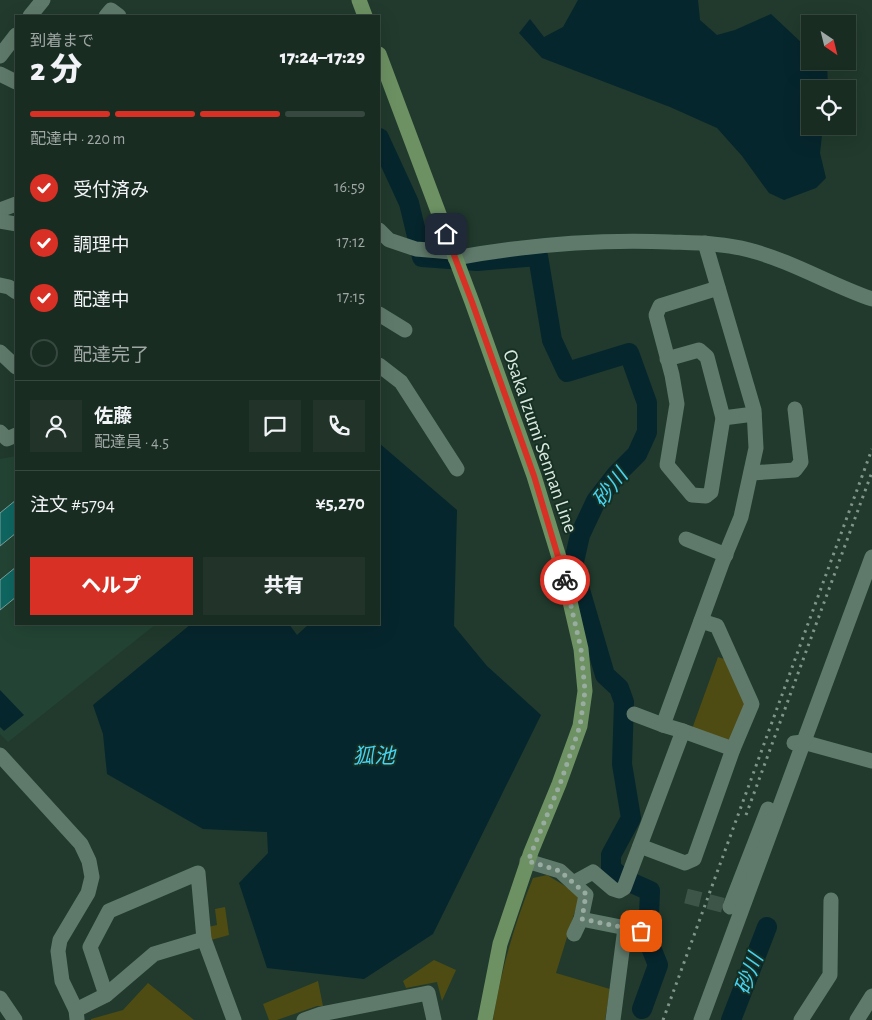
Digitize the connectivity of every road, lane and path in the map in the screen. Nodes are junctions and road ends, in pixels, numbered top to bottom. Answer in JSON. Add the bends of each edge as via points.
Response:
{"nodes":[{"id":1,"x":43,"y":0,"type":"edge"},
{"id":2,"x":358,"y":0,"type":"edge"},
{"id":3,"x":31,"y":15,"type":"edge"},
{"id":4,"x":107,"y":15,"type":"edge"},
{"id":5,"x":118,"y":15,"type":"edge"},
{"id":6,"x":364,"y":15,"type":"edge"},
{"id":7,"x":15,"y":36,"type":"edge"},
{"id":8,"x":0,"y":56,"type":"edge"},
{"id":9,"x":380,"y":57,"type":"edge"},
{"id":10,"x":0,"y":74,"type":"edge"},
{"id":11,"x":15,"y":82,"type":"edge"},
{"id":12,"x":15,"y":204,"type":"edge"},
{"id":13,"x":0,"y":210,"type":"edge"},
{"id":14,"x":0,"y":221,"type":"edge"},
{"id":15,"x":15,"y":224,"type":"edge"},
{"id":16,"x":382,"y":238,"type":"edge"},
{"id":17,"x":705,"y":243,"type":"junction"},
{"id":18,"x":454,"y":255,"type":"junction"},
{"id":19,"x":0,"y":285,"type":"edge"},
{"id":20,"x":718,"y":288,"type":"junction"},
{"id":21,"x":15,"y":291,"type":"edge"},
{"id":22,"x":872,"y":299,"type":"edge"},
{"id":23,"x":380,"y":315,"type":"edge"},
{"id":24,"x":405,"y":330,"type":"dead end"},
{"id":25,"x":0,"y":352,"type":"edge"},
{"id":26,"x":668,"y":359,"type":"junction"},
{"id":27,"x":15,"y":366,"type":"edge"},
{"id":28,"x":380,"y":366,"type":"edge"},
{"id":29,"x":795,"y":409,"type":"dead end"},
{"id":30,"x":754,"y":414,"type":"junction"},
{"id":31,"x":723,"y":418,"type":"junction"},
{"id":32,"x":0,"y":432,"type":"edge"},
{"id":33,"x":15,"y":436,"type":"edge"},
{"id":34,"x":457,"y":469,"type":"dead end"},
{"id":35,"x":751,"y":473,"type":"junction"},
{"id":36,"x":686,"y":538,"type":"dead end"},
{"id":37,"x":726,"y":555,"type":"junction"},
{"id":38,"x":872,"y":556,"type":"edge"},
{"id":39,"x":701,"y":621,"type":"junction"},
{"id":40,"x":634,"y":714,"type":"dead end"},
{"id":41,"x":663,"y":725,"type":"junction"},
{"id":42,"x":683,"y":731,"type":"junction"},
{"id":43,"x":803,"y":742,"type":"junction"},
{"id":44,"x":733,"y":749,"type":"junction"},
{"id":45,"x":0,"y":755,"type":"edge"},
{"id":46,"x":872,"y":761,"type":"edge"},
{"id":47,"x":640,"y":846,"type":"junction"},
{"id":48,"x":528,"y":861,"type":"junction"},
{"id":49,"x":573,"y":883,"type":"junction"},
{"id":50,"x":831,"y":900,"type":"dead end"},
{"id":51,"x":730,"y":907,"type":"dead end"},
{"id":52,"x":582,"y":919,"type":"junction"},
{"id":53,"x":574,"y":934,"type":"dead end"},
{"id":54,"x":204,"y":939,"type":"junction"},
{"id":55,"x":106,"y":994,"type":"junction"},
{"id":56,"x":872,"y":996,"type":"edge"},
{"id":57,"x":0,"y":998,"type":"edge"},
{"id":58,"x":77,"y":1015,"type":"edge"},
{"id":59,"x":321,"y":1017,"type":"edge"},
{"id":60,"x":15,"y":1020,"type":"edge"},
{"id":61,"x":234,"y":1020,"type":"edge"},
{"id":62,"x":304,"y":1020,"type":"edge"},
{"id":63,"x":434,"y":1020,"type":"edge"},
{"id":64,"x":485,"y":1020,"type":"edge"},
{"id":65,"x":613,"y":1020,"type":"edge"},
{"id":66,"x":702,"y":1020,"type":"edge"},
{"id":67,"x":801,"y":1020,"type":"edge"},
{"id":68,"x":857,"y":1020,"type":"edge"}],
"edges":[{"from":1,"to":3,"type":"street"},
{"from":2,"to":6,"type":"main road"},
{"from":4,"to":5,"type":"street","via":[[111,10]]},
{"from":7,"to":8,"type":"street"},
{"from":9,"to":18,"type":"main road","name":"Osaka Izumi Sennan Line"},
{"from":10,"to":11,"type":"street"},
{"from":12,"to":13,"type":"street"},
{"from":14,"to":15,"type":"street"},
{"from":16,"to":18,"type":"street","via":[[416,249]]},
{"from":17,"to":18,"type":"street","via":[[640,240],[544,244]]},
{"from":17,"to":20,"type":"street"},
{"from":17,"to":22,"type":"street","via":[[749,250]]},
{"from":18,"to":48,"type":"main road","name":"Osaka Izumi Sennan Line","via":[[534,476],[562,567],[581,649],[585,691],[580,726]]},
{"from":19,"to":21,"type":"street"},
{"from":20,"to":26,"type":"street","via":[[660,306],[656,315]]},
{"from":20,"to":30,"type":"street"},
{"from":23,"to":24,"type":"street"},
{"from":25,"to":27,"type":"street"},
{"from":26,"to":31,"type":"street","via":[[699,350],[707,357]]},
{"from":26,"to":31,"type":"street","via":[[677,404],[667,465],[692,495],[706,496],[711,492]]},
{"from":28,"to":34,"type":"street","via":[[401,382]]},
{"from":29,"to":35,"type":"street","via":[[801,462],[795,470]]},
{"from":30,"to":31,"type":"street"},
{"from":30,"to":35,"type":"street","via":[[756,448]]},
{"from":32,"to":33,"type":"street","via":[[8,439]]},
{"from":35,"to":37,"type":"street","via":[[741,517]]},
{"from":36,"to":37,"type":"street"},
{"from":37,"to":39,"type":"street"},
{"from":38,"to":43,"type":"street"},
{"from":39,"to":41,"type":"street"},
{"from":39,"to":44,"type":"street","via":[[717,626],[752,704]]},
{"from":40,"to":41,"type":"street"},
{"from":41,"to":42,"type":"street"},
{"from":42,"to":44,"type":"street"},
{"from":42,"to":47,"type":"street"},
{"from":43,"to":46,"type":"street"},
{"from":43,"to":51,"type":"street","via":[[794,743]]},
{"from":43,"to":66,"type":"street"},
{"from":44,"to":47,"type":"street","via":[[694,859],[685,863]]},
{"from":45,"to":58,"type":"street","via":[[80,844],[89,861],[92,877],[88,893],[60,940],[58,951],[62,981]]},
{"from":47,"to":49,"type":"street","via":[[624,888],[619,891],[592,872]]},
{"from":48,"to":49,"type":"street","via":[[560,871]]},
{"from":48,"to":64,"type":"main road","name":"Osaka Izumi Sennan Line","via":[[500,944]]},
{"from":49,"to":52,"type":"street","via":[[586,894]]},
{"from":50,"to":67,"type":"street","via":[[830,975]]},
{"from":52,"to":53,"type":"street"},
{"from":52,"to":65,"type":"street","via":[[633,930]]},
{"from":54,"to":55,"type":"street","via":[[154,954]]},
{"from":54,"to":55,"type":"street","via":[[198,873],[109,912],[90,947]]},
{"from":54,"to":61,"type":"street"},
{"from":55,"to":58,"type":"street"},
{"from":56,"to":68,"type":"street"},
{"from":57,"to":60,"type":"street"},
{"from":59,"to":62,"type":"street"},
{"from":59,"to":63,"type":"street","via":[[428,993]]}]}
